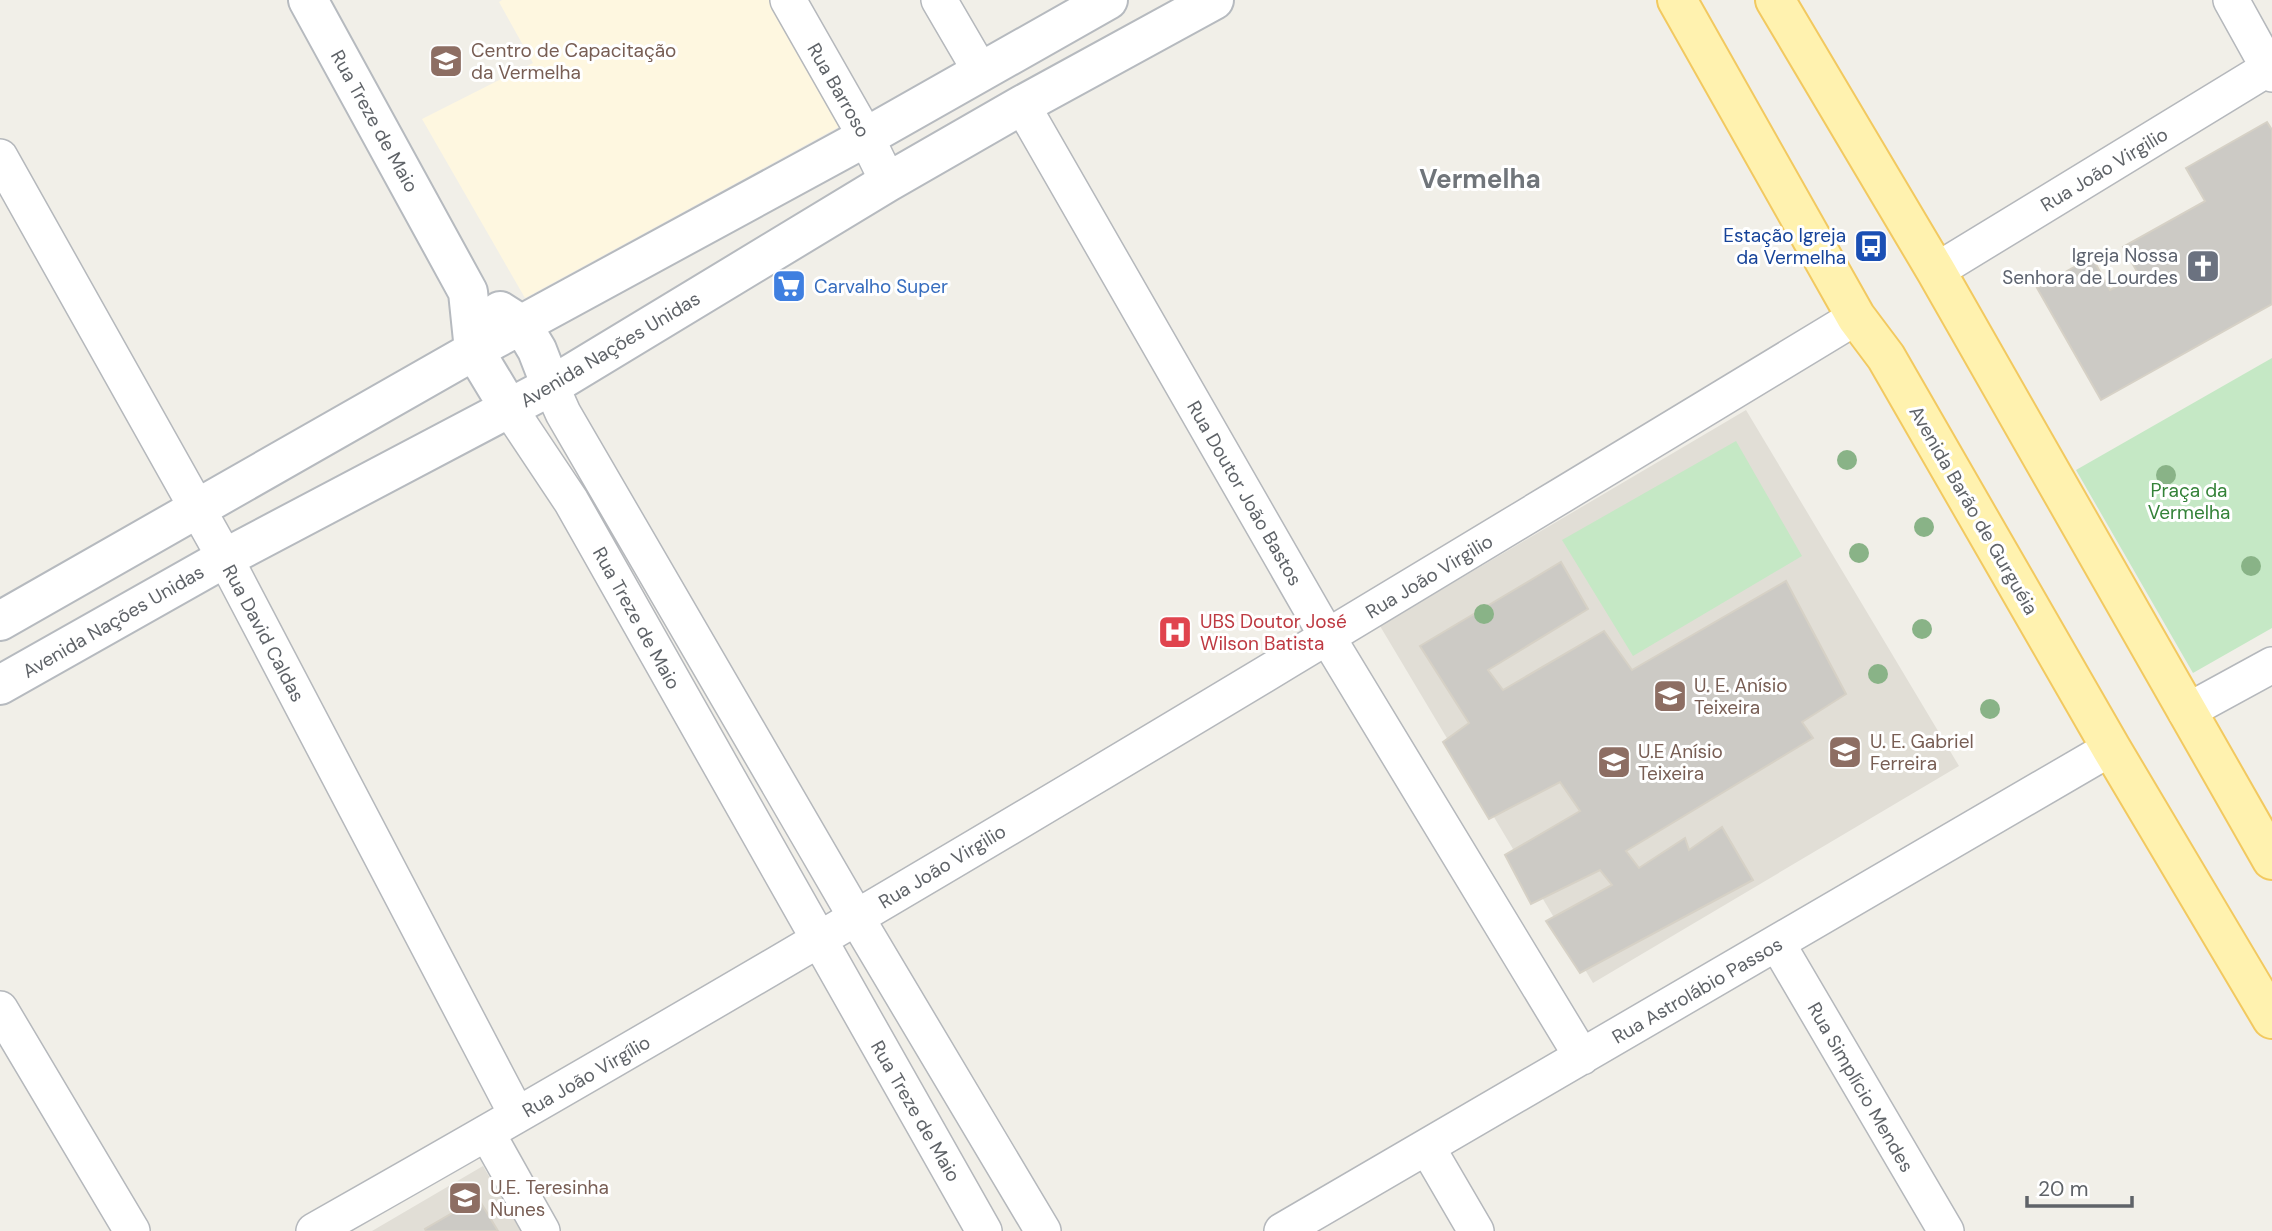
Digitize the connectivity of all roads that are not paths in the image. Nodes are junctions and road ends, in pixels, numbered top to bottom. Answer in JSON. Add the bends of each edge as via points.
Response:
{"nodes":[{"id":1,"x":309,"y":0,"type":"edge"},
{"id":2,"x":788,"y":0,"type":"edge"},
{"id":3,"x":939,"y":0,"type":"edge"},
{"id":4,"x":1108,"y":0,"type":"edge"},
{"id":5,"x":1214,"y":0,"type":"edge"},
{"id":6,"x":1677,"y":0,"type":"edge"},
{"id":7,"x":1775,"y":0,"type":"edge"},
{"id":8,"x":2231,"y":0,"type":"edge"},
{"id":9,"x":2271,"y":69,"type":"edge"},
{"id":10,"x":981,"y":72,"type":"junction"},
{"id":11,"x":1022,"y":105,"type":"junction"},
{"id":12,"x":866,"y":137,"type":"junction"},
{"id":13,"x":0,"y":157,"type":"edge"},
{"id":14,"x":888,"y":182,"type":"junction"},
{"id":15,"x":1936,"y":271,"type":"junction"},
{"id":16,"x":468,"y":292,"type":"junction"},
{"id":17,"x":1856,"y":317,"type":"junction"},
{"id":18,"x":522,"y":325,"type":"junction"},
{"id":19,"x":474,"y":350,"type":"junction"},
{"id":20,"x":551,"y":386,"type":"junction"},
{"id":21,"x":509,"y":408,"type":"junction"},
{"id":22,"x":197,"y":510,"type":"junction"},
{"id":23,"x":225,"y":558,"type":"junction"},
{"id":24,"x":0,"y":621,"type":"edge"},
{"id":25,"x":1328,"y":638,"type":"junction"},
{"id":26,"x":2272,"y":665,"type":"edge"},
{"id":27,"x":0,"y":685,"type":"edge"},
{"id":28,"x":2186,"y":712,"type":"junction"},
{"id":29,"x":2112,"y":748,"type":"junction"},
{"id":30,"x":2272,"y":860,"type":"edge"},
{"id":31,"x":856,"y":917,"type":"junction"},
{"id":32,"x":818,"y":939,"type":"junction"},
{"id":33,"x":1777,"y":943,"type":"junction"},
{"id":34,"x":0,"y":1009,"type":"edge"},
{"id":35,"x":2272,"y":1019,"type":"edge"},
{"id":36,"x":1582,"y":1057,"type":"junction"},
{"id":37,"x":517,"y":1115,"type":"junction"},
{"id":38,"x":487,"y":1133,"type":"junction"},
{"id":39,"x":1427,"y":1147,"type":"junction"},
{"id":40,"x":132,"y":1231,"type":"edge"},
{"id":41,"x":314,"y":1231,"type":"edge"},
{"id":42,"x":542,"y":1231,"type":"edge"},
{"id":43,"x":984,"y":1231,"type":"edge"},
{"id":44,"x":1043,"y":1231,"type":"edge"},
{"id":45,"x":1282,"y":1231,"type":"edge"},
{"id":46,"x":1476,"y":1231,"type":"edge"},
{"id":47,"x":1946,"y":1231,"type":"edge"}],
"edges":[{"from":1,"to":16,"type":"street","name":"Rua Treze de Maio"},
{"from":2,"to":12,"type":"street","name":"Rua Barroso"},
{"from":3,"to":10,"type":"street"},
{"from":4,"to":10,"type":"street"},
{"from":5,"to":11,"type":"street","name":"Avenida Nações Unidas"},
{"from":6,"to":17,"type":"main road","name":"Avenida Barão de Gurguéia"},
{"from":7,"to":15,"type":"main road"},
{"from":8,"to":9,"type":"street"},
{"from":9,"to":15,"type":"street","name":"Rua João Virgilio"},
{"from":10,"to":12,"type":"street"},
{"from":11,"to":14,"type":"street","name":"Avenida Nações Unidas"},
{"from":11,"to":25,"type":"street","name":"Rua Doutor João Bastos"},
{"from":12,"to":14,"type":"street","name":"Rua Barroso"},
{"from":12,"to":18,"type":"street"},
{"from":13,"to":22,"type":"street","name":"Rua David Caldas"},
{"from":14,"to":20,"type":"street","name":"Avenida Nações Unidas"},
{"from":15,"to":28,"type":"main road"},
{"from":16,"to":18,"type":"street"},
{"from":16,"to":19,"type":"street","name":"Rua Treze de Maio"},
{"from":17,"to":25,"type":"street","name":"Rua João Virgilio"},
{"from":17,"to":29,"type":"main road","name":"Avenida Barão de Gurguéia","via":[[1886,357]]},
{"from":18,"to":19,"type":"street"},
{"from":18,"to":20,"type":"street","name":"Rua Treze de Maio"},
{"from":19,"to":21,"type":"street","name":"Rua Treze de Maio"},
{"from":19,"to":22,"type":"street"},
{"from":20,"to":21,"type":"street","name":"Avenida Nações Unidas"},
{"from":20,"to":31,"type":"street","name":"Rua Treze de Maio"},
{"from":21,"to":23,"type":"street","name":"Avenida Nações Unidas"},
{"from":21,"to":32,"type":"street","name":"Rua Treze de Maio","via":[[571,501]]},
{"from":22,"to":23,"type":"street","name":"Rua David Caldas"},
{"from":22,"to":24,"type":"street"},
{"from":23,"to":27,"type":"street","name":"Avenida Nações Unidas"},
{"from":23,"to":37,"type":"street","name":"Rua David Caldas"},
{"from":25,"to":31,"type":"street","name":"Rua João Virgilio"},
{"from":25,"to":36,"type":"street","name":"Rua Doutor João Bastos"},
{"from":26,"to":28,"type":"street"},
{"from":28,"to":30,"type":"main road"},
{"from":29,"to":33,"type":"street","name":"Rua Astrolábio Passos"},
{"from":29,"to":35,"type":"main road","name":"Avenida Barão de Gurguéia"},
{"from":31,"to":32,"type":"street","name":"Rua João Virgílio"},
{"from":31,"to":44,"type":"street","name":"Rua Treze de Maio"},
{"from":32,"to":37,"type":"street","name":"Rua João Virgílio"},
{"from":32,"to":43,"type":"street","name":"Rua Treze de Maio"},
{"from":33,"to":36,"type":"street","name":"Rua Astrolábio Passos"},
{"from":33,"to":47,"type":"street","name":"Rua Simplício Mendes"},
{"from":34,"to":40,"type":"street"},
{"from":36,"to":39,"type":"street","name":"Rua Astrolábio Passos"},
{"from":37,"to":38,"type":"street","name":"Rua João Virgílio"},
{"from":38,"to":41,"type":"street","name":"Rua João Virgílio"},
{"from":38,"to":42,"type":"street"},
{"from":39,"to":45,"type":"street","name":"Rua Astrolábio Passos"},
{"from":39,"to":46,"type":"street"}]}
